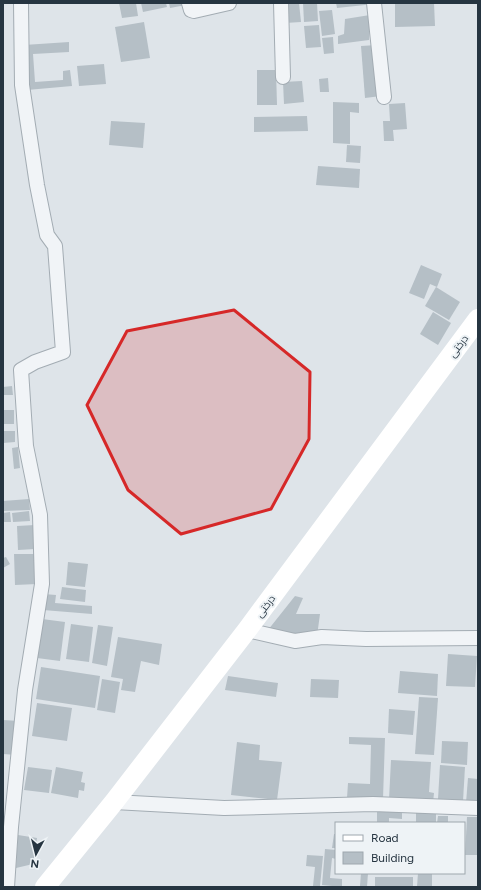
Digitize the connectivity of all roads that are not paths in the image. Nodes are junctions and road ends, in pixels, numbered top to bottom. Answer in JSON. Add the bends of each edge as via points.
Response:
{"nodes":[{"id":1,"x":21,"y":3,"type":"edge"},
{"id":2,"x":189,"y":3,"type":"edge"},
{"id":3,"x":229,"y":3,"type":"edge"},
{"id":4,"x":281,"y":3,"type":"edge"},
{"id":5,"x":374,"y":3,"type":"edge"},
{"id":6,"x":283,"y":77,"type":"dead end"},
{"id":7,"x":384,"y":98,"type":"dead end"},
{"id":8,"x":478,"y":319,"type":"edge"},
{"id":9,"x":247,"y":630,"type":"junction"},
{"id":10,"x":478,"y":638,"type":"edge"},
{"id":11,"x":114,"y":802,"type":"junction"},
{"id":12,"x":478,"y":808,"type":"edge"},
{"id":13,"x":7,"y":887,"type":"edge"},
{"id":14,"x":45,"y":887,"type":"edge"}],
"edges":[{"from":1,"to":13,"type":"street","via":[[22,85],[36,185],[47,235],[56,246],[63,352],[21,370],[26,446],[40,515],[42,584],[25,690]]},
{"from":2,"to":3,"type":"street","via":[[191,10]]},
{"from":4,"to":6,"type":"street"},
{"from":5,"to":7,"type":"street"},
{"from":8,"to":9,"type":"street","name":"درختی"},
{"from":9,"to":10,"type":"street","via":[[295,641],[322,637]]},
{"from":9,"to":11,"type":"street","name":"درختی"},
{"from":11,"to":12,"type":"street","via":[[224,808],[374,804]]},
{"from":11,"to":14,"type":"street","name":"درختی"}]}
